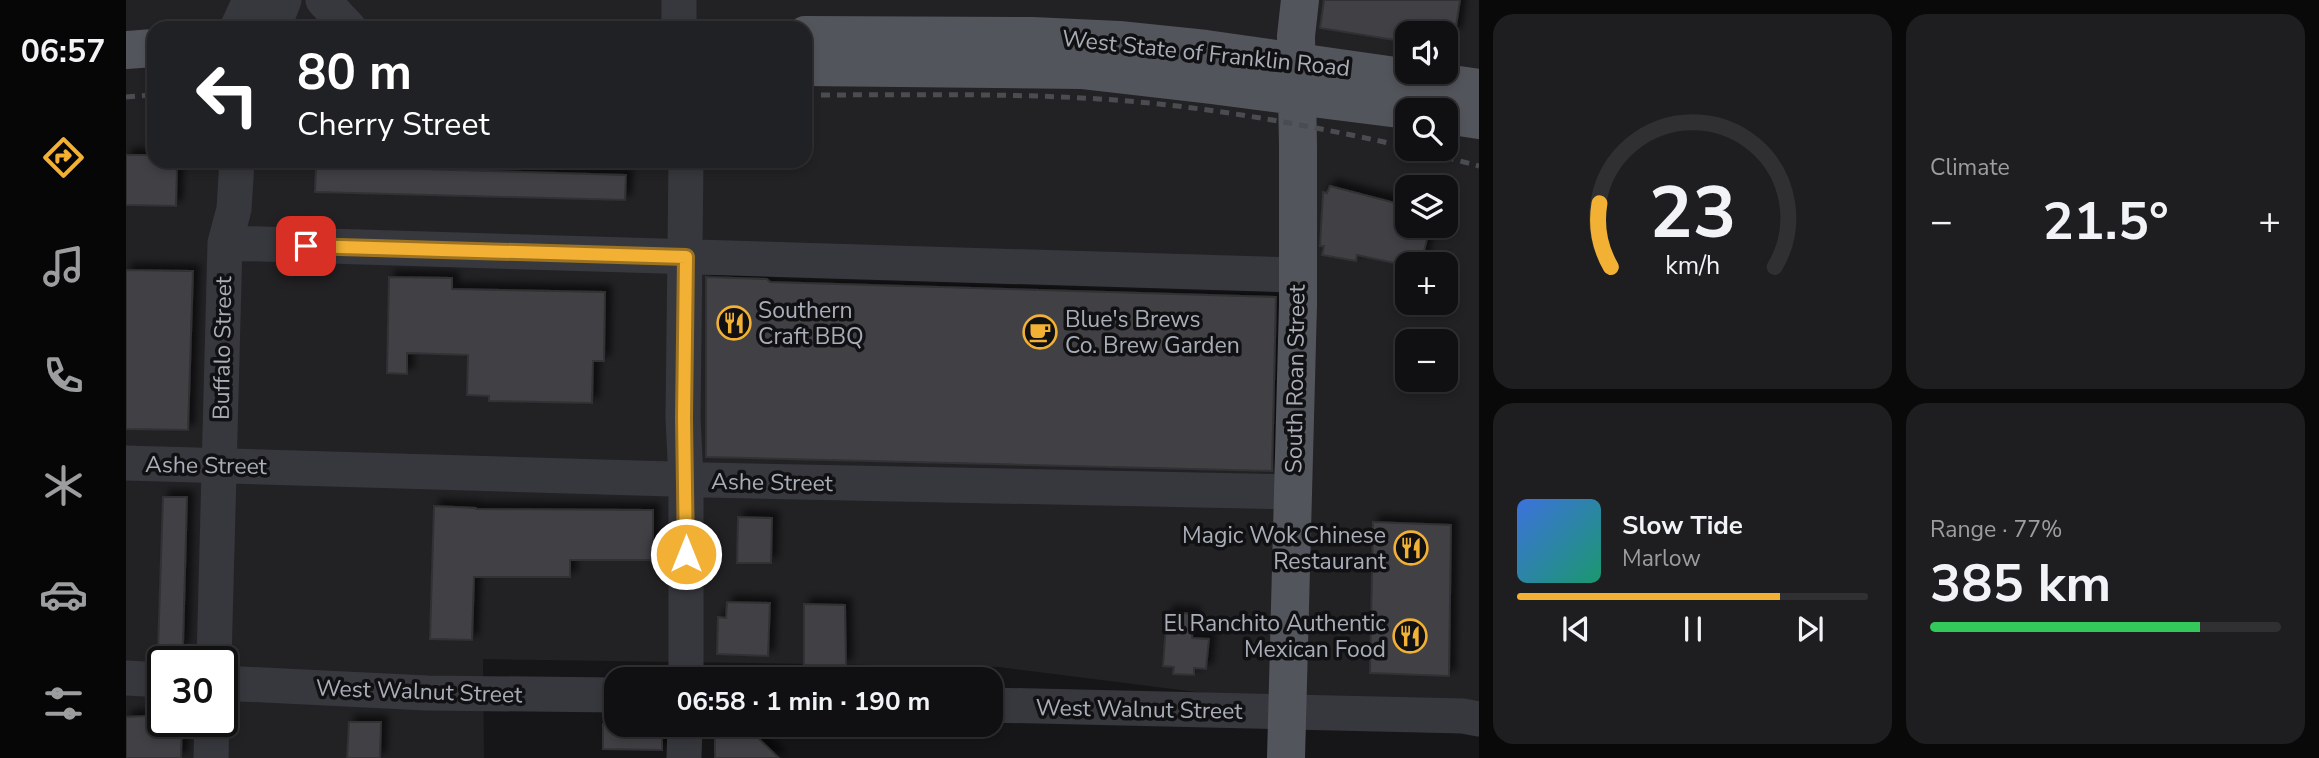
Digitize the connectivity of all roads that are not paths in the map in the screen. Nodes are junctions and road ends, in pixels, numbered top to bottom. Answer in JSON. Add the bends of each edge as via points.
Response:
{"nodes":[{"id":1,"x":250,"y":0,"type":"edge"},
{"id":2,"x":284,"y":0,"type":"edge"},
{"id":3,"x":323,"y":0,"type":"edge"},
{"id":4,"x":678,"y":0,"type":"edge"},
{"id":5,"x":1300,"y":0,"type":"edge"},
{"id":6,"x":240,"y":21,"type":"edge"},
{"id":7,"x":276,"y":21,"type":"edge"},
{"id":8,"x":342,"y":21,"type":"edge"},
{"id":9,"x":679,"y":21,"type":"edge"},
{"id":10,"x":812,"y":35,"type":"edge"},
{"id":11,"x":147,"y":48,"type":"edge"},
{"id":12,"x":126,"y":50,"type":"edge"},
{"id":13,"x":812,"y":67,"type":"edge"},
{"id":14,"x":1297,"y":79,"type":"junction"},
{"id":15,"x":1479,"y":88,"type":"edge"},
{"id":16,"x":1395,"y":107,"type":"edge"},
{"id":17,"x":1458,"y":117,"type":"edge"},
{"id":18,"x":1479,"y":120,"type":"edge"},
{"id":19,"x":237,"y":168,"type":"edge"},
{"id":20,"x":686,"y":168,"type":"edge"},
{"id":21,"x":225,"y":243,"type":"junction"},
{"id":22,"x":686,"y":257,"type":"junction"},
{"id":23,"x":1298,"y":275,"type":"junction"},
{"id":24,"x":126,"y":463,"type":"edge"},
{"id":25,"x":220,"y":465,"type":"junction"},
{"id":26,"x":686,"y":480,"type":"junction"},
{"id":27,"x":1293,"y":492,"type":"junction"},
{"id":28,"x":214,"y":646,"type":"edge"},
{"id":29,"x":685,"y":667,"type":"edge"},
{"id":30,"x":126,"y":678,"type":"edge"},
{"id":31,"x":147,"y":679,"type":"edge"},
{"id":32,"x":238,"y":684,"type":"edge"},
{"id":33,"x":604,"y":695,"type":"edge"},
{"id":34,"x":1003,"y":705,"type":"edge"},
{"id":35,"x":1287,"y":712,"type":"junction"},
{"id":36,"x":1479,"y":719,"type":"edge"},
{"id":37,"x":212,"y":737,"type":"edge"},
{"id":38,"x":685,"y":737,"type":"edge"},
{"id":39,"x":211,"y":758,"type":"edge"},
{"id":40,"x":684,"y":758,"type":"edge"},
{"id":41,"x":1286,"y":758,"type":"edge"}],
"edges":[{"from":1,"to":6,"type":"street"},
{"from":2,"to":7,"type":"street"},
{"from":3,"to":8,"type":"street"},
{"from":4,"to":9,"type":"street"},
{"from":5,"to":14,"type":"main road","name":"South Roan Street"},
{"from":10,"to":14,"type":"main road","name":"West State of Franklin Road","via":[[1076,37],[1163,44]]},
{"from":11,"to":12,"type":"main road"},
{"from":13,"to":14,"type":"main road","name":"West State of Franklin Road","via":[[1081,70]]},
{"from":14,"to":15,"type":"main road","name":"West State of Franklin Road"},
{"from":14,"to":16,"type":"main road","name":"West State of Franklin Road"},
{"from":14,"to":23,"type":"main road","name":"South Roan Street"},
{"from":17,"to":18,"type":"main road"},
{"from":19,"to":21,"type":"street","name":"Buffalo Street","via":[[234,209]]},
{"from":20,"to":22,"type":"street"},
{"from":21,"to":22,"type":"street"},
{"from":21,"to":25,"type":"street","name":"Buffalo Street"},
{"from":22,"to":23,"type":"street"},
{"from":22,"to":26,"type":"street"},
{"from":23,"to":27,"type":"main road","name":"South Roan Street"},
{"from":24,"to":25,"type":"street","name":"Ashe Street"},
{"from":25,"to":26,"type":"street","name":"Ashe Street"},
{"from":25,"to":28,"type":"street","name":"Buffalo Street"},
{"from":26,"to":27,"type":"street","name":"Ashe Street"},
{"from":26,"to":29,"type":"street"},
{"from":27,"to":35,"type":"main road","name":"South Roan Street"},
{"from":30,"to":31,"type":"street"},
{"from":32,"to":33,"type":"street","name":"West Walnut Street"},
{"from":34,"to":35,"type":"street","name":"West Walnut Street"},
{"from":35,"to":36,"type":"street","name":"West Walnut Street"},
{"from":35,"to":41,"type":"main road","name":"South Roan Street"},
{"from":37,"to":39,"type":"street"},
{"from":38,"to":40,"type":"street"}]}
